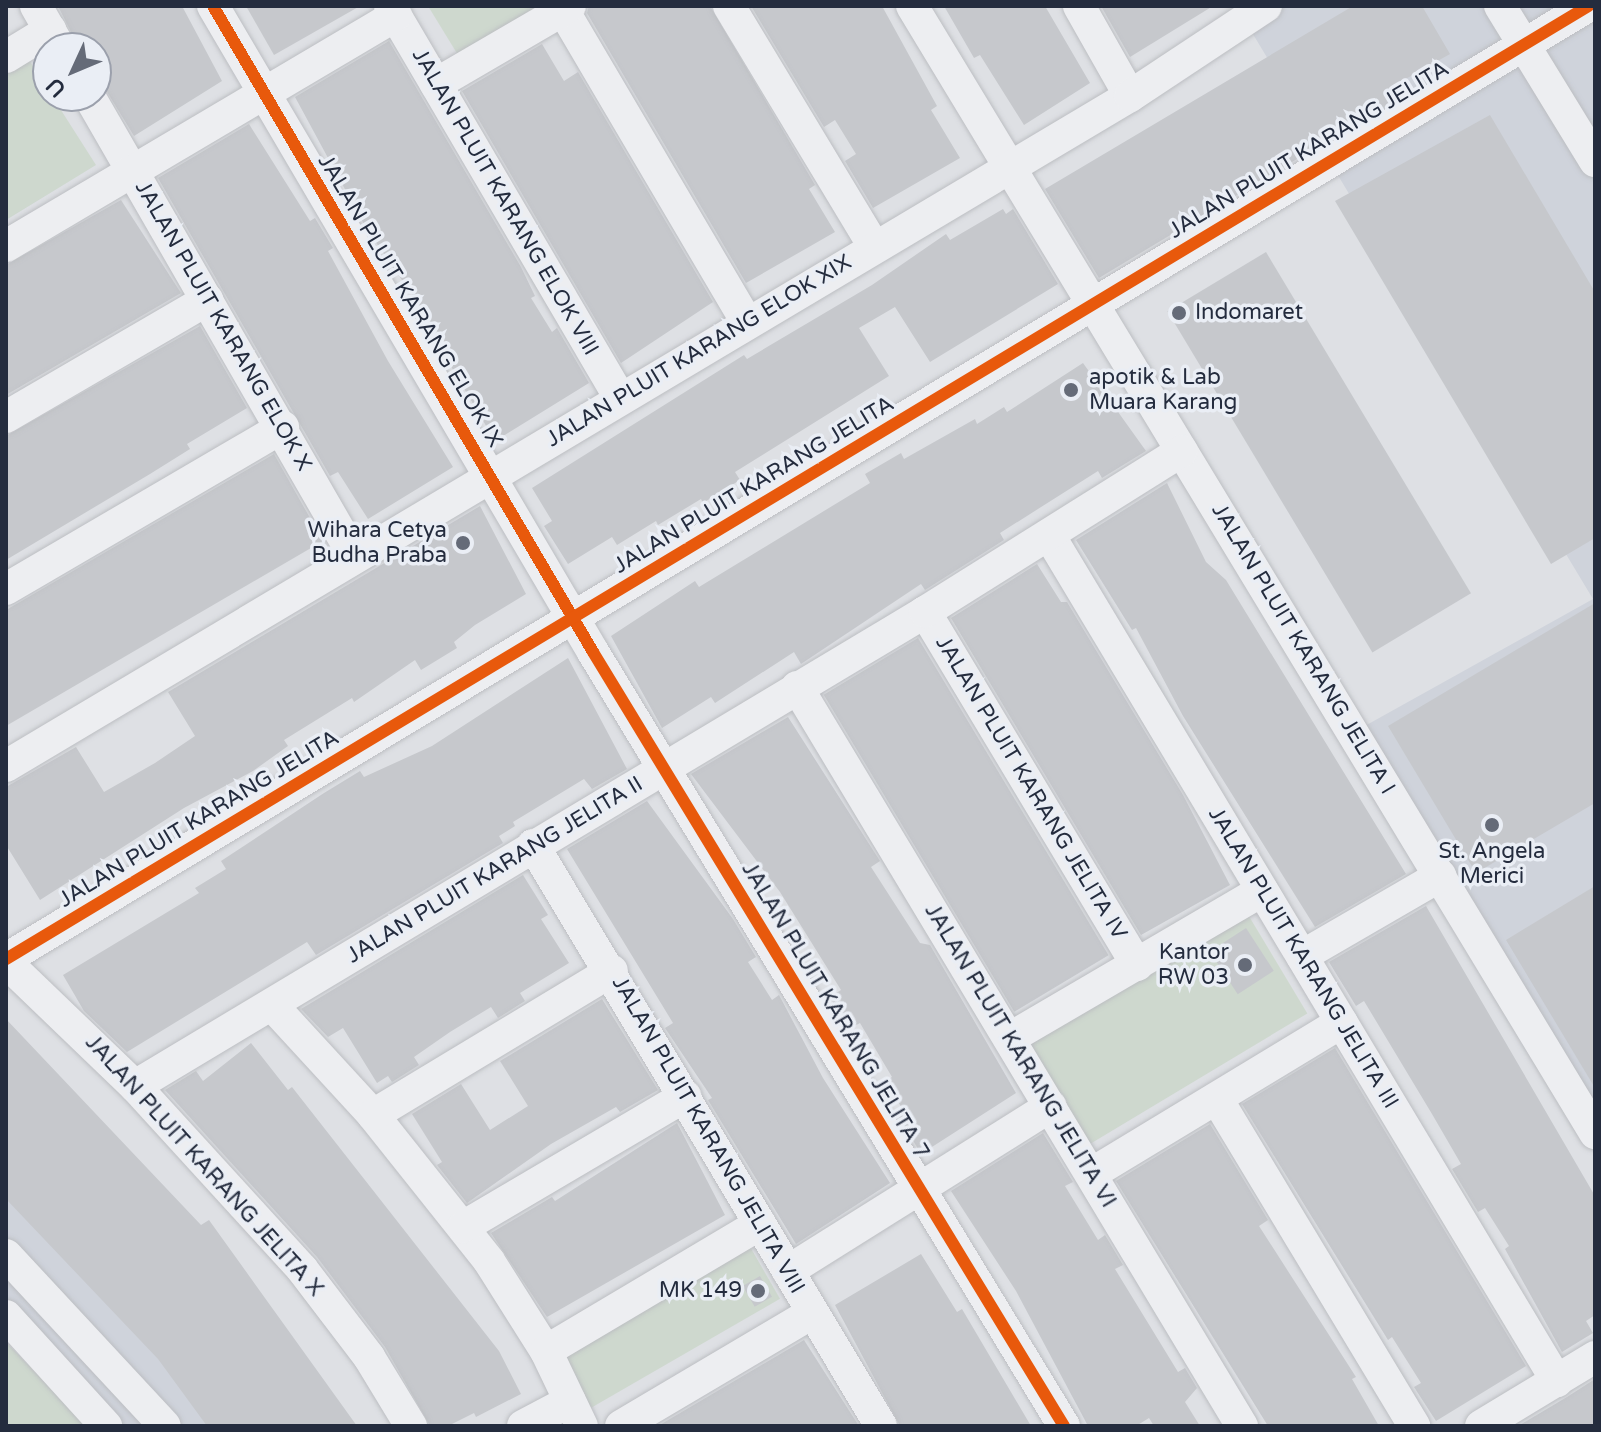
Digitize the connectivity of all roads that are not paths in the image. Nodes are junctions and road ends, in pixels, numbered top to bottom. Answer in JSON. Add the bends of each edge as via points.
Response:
{"nodes":[{"id":1,"x":213,"y":6,"type":"edge"},
{"id":2,"x":729,"y":6,"type":"edge"},
{"id":3,"x":912,"y":6,"type":"edge"},
{"id":4,"x":1079,"y":6,"type":"edge"},
{"id":5,"x":1500,"y":6,"type":"edge"},
{"id":6,"x":1588,"y":6,"type":"edge"},
{"id":7,"x":566,"y":8,"type":"edge"},
{"id":8,"x":1259,"y":8,"type":"edge"},
{"id":9,"x":393,"y":11,"type":"edge"},
{"id":10,"x":49,"y":28,"type":"edge"},
{"id":11,"x":1524,"y":45,"type":"junction"},
{"id":12,"x":6,"y":57,"type":"edge"},
{"id":13,"x":436,"y":84,"type":"junction"},
{"id":14,"x":264,"y":93,"type":"junction"},
{"id":15,"x":1130,"y":96,"type":"junction"},
{"id":16,"x":98,"y":112,"type":"edge"},
{"id":17,"x":1595,"y":161,"type":"edge"},
{"id":18,"x":1006,"y":169,"type":"junction"},
{"id":19,"x":134,"y":172,"type":"junction"},
{"id":20,"x":873,"y":245,"type":"junction"},
{"id":21,"x":6,"y":246,"type":"edge"},
{"id":22,"x":207,"y":300,"type":"junction"},
{"id":23,"x":1094,"y":303,"type":"junction"},
{"id":24,"x":747,"y":322,"type":"junction"},
{"id":25,"x":620,"y":398,"type":"junction"},
{"id":26,"x":6,"y":417,"type":"edge"},
{"id":27,"x":283,"y":427,"type":"junction"},
{"id":28,"x":1182,"y":451,"type":"junction"},
{"id":29,"x":491,"y":478,"type":"junction"},
{"id":30,"x":1049,"y":535,"type":"junction"},
{"id":31,"x":354,"y":556,"type":"junction"},
{"id":32,"x":6,"y":589,"type":"edge"},
{"id":33,"x":925,"y":612,"type":"junction"},
{"id":34,"x":573,"y":617,"type":"junction"},
{"id":35,"x":797,"y":687,"type":"junction"},
{"id":36,"x":6,"y":766,"type":"edge"},
{"id":37,"x":663,"y":768,"type":"junction"},
{"id":38,"x":533,"y":845,"type":"junction"},
{"id":39,"x":1440,"y":876,"type":"junction"},
{"id":40,"x":1262,"y":891,"type":"junction"},
{"id":41,"x":1302,"y":956,"type":"junction"},
{"id":42,"x":6,"y":960,"type":"edge"},
{"id":43,"x":1137,"y":965,"type":"junction"},
{"id":44,"x":612,"y":971,"type":"junction"},
{"id":45,"x":272,"y":1005,"type":"junction"},
{"id":46,"x":1342,"y":1022,"type":"junction"},
{"id":47,"x":1010,"y":1038,"type":"junction"},
{"id":48,"x":135,"y":1086,"type":"junction"},
{"id":49,"x":685,"y":1096,"type":"junction"},
{"id":50,"x":1217,"y":1099,"type":"junction"},
{"id":51,"x":1051,"y":1106,"type":"junction"},
{"id":52,"x":373,"y":1115,"type":"junction"},
{"id":53,"x":1595,"y":1133,"type":"edge"},
{"id":54,"x":1091,"y":1174,"type":"junction"},
{"id":55,"x":919,"y":1188,"type":"junction"},
{"id":56,"x":760,"y":1224,"type":"junction"},
{"id":57,"x":463,"y":1227,"type":"junction"},
{"id":58,"x":6,"y":1255,"type":"edge"},
{"id":59,"x":788,"y":1271,"type":"junction"},
{"id":60,"x":812,"y":1313,"type":"junction"},
{"id":61,"x":6,"y":1316,"type":"edge"},
{"id":62,"x":546,"y":1351,"type":"junction"},
{"id":63,"x":1595,"y":1357,"type":"edge"},
{"id":64,"x":1557,"y":1381,"type":"junction"},
{"id":65,"x":576,"y":1413,"type":"edge"},
{"id":66,"x":106,"y":1426,"type":"edge"},
{"id":67,"x":165,"y":1426,"type":"edge"},
{"id":68,"x":411,"y":1426,"type":"edge"},
{"id":69,"x":523,"y":1426,"type":"edge"},
{"id":70,"x":621,"y":1426,"type":"edge"},
{"id":71,"x":881,"y":1426,"type":"edge"},
{"id":72,"x":1064,"y":1426,"type":"edge"},
{"id":73,"x":1242,"y":1426,"type":"edge"},
{"id":74,"x":1414,"y":1426,"type":"edge"},
{"id":75,"x":1481,"y":1426,"type":"edge"}],
"edges":[{"from":1,"to":14,"type":"street","name":"JALAN PLUIT KARANG ELOK IX"},
{"from":2,"to":20,"type":"street"},
{"from":3,"to":18,"type":"street","name":"JALAN PLUIT KARANG JELITA I"},
{"from":4,"to":15,"type":"street"},
{"from":5,"to":11,"type":"street"},
{"from":6,"to":11,"type":"street","name":"JALAN PLUIT KARANG JELITA"},
{"from":7,"to":13,"type":"street"},
{"from":7,"to":24,"type":"street"},
{"from":8,"to":15,"type":"street","name":"JALAN PLUIT KARANG ELOK XIX"},
{"from":9,"to":13,"type":"street","name":"JALAN PLUIT KARANG ELOK VIII"},
{"from":9,"to":14,"type":"street"},
{"from":10,"to":12,"type":"street"},
{"from":11,"to":17,"type":"street"},
{"from":11,"to":23,"type":"street","name":"JALAN PLUIT KARANG JELITA"},
{"from":13,"to":25,"type":"street","name":"JALAN PLUIT KARANG ELOK VIII"},
{"from":14,"to":19,"type":"street"},
{"from":14,"to":29,"type":"street","name":"JALAN PLUIT KARANG ELOK IX"},
{"from":15,"to":18,"type":"street","name":"JALAN PLUIT KARANG ELOK XIX"},
{"from":16,"to":19,"type":"street","name":"JALAN PLUIT KARANG ELOK X"},
{"from":18,"to":20,"type":"street","name":"JALAN PLUIT KARANG ELOK XIX"},
{"from":18,"to":23,"type":"street","name":"JALAN PLUIT KARANG JELITA I"},
{"from":19,"to":21,"type":"street"},
{"from":19,"to":22,"type":"street","name":"JALAN PLUIT KARANG ELOK X"},
{"from":20,"to":24,"type":"street","name":"JALAN PLUIT KARANG ELOK XIX"},
{"from":22,"to":26,"type":"street"},
{"from":22,"to":27,"type":"street","name":"JALAN PLUIT KARANG ELOK X"},
{"from":23,"to":28,"type":"street","name":"JALAN PLUIT KARANG JELITA I"},
{"from":23,"to":34,"type":"street","name":"JALAN PLUIT KARANG JELITA"},
{"from":24,"to":25,"type":"street","name":"JALAN PLUIT KARANG ELOK XIX"},
{"from":25,"to":29,"type":"street","name":"JALAN PLUIT KARANG ELOK XIX"},
{"from":27,"to":31,"type":"street","name":"JALAN PLUIT KARANG ELOK X"},
{"from":27,"to":32,"type":"street"},
{"from":28,"to":30,"type":"street","name":"JALAN PLUIT KARANG JELITA II"},
{"from":28,"to":39,"type":"street","name":"JALAN PLUIT KARANG JELITA I"},
{"from":29,"to":31,"type":"street","name":"JALAN PLUIT KARANG ELOK XIX"},
{"from":29,"to":34,"type":"street","name":"JALAN PLUIT KARANG ELOK IX"},
{"from":30,"to":33,"type":"street","name":"JALAN PLUIT KARANG JELITA II"},
{"from":30,"to":40,"type":"street","name":"JALAN PLUIT KARANG JELITA III"},
{"from":31,"to":36,"type":"street","name":"JALAN PLUIT KARANG ELOK XIX"},
{"from":33,"to":35,"type":"street","name":"JALAN PLUIT KARANG JELITA II"},
{"from":33,"to":43,"type":"street","name":"JALAN PLUIT KARANG JELITA IV"},
{"from":34,"to":37,"type":"street","name":"JALAN PLUIT KARANG JELITA 7"},
{"from":34,"to":42,"type":"street","name":"JALAN PLUIT KARANG JELITA"},
{"from":35,"to":37,"type":"street","name":"JALAN PLUIT KARANG JELITA II"},
{"from":35,"to":47,"type":"street","name":"JALAN PLUIT KARANG JELITA VI"},
{"from":37,"to":38,"type":"street","name":"JALAN PLUIT KARANG JELITA II"},
{"from":37,"to":55,"type":"street","name":"JALAN PLUIT KARANG JELITA 7"},
{"from":38,"to":44,"type":"street","name":"JALAN PLUIT KARANG JELITA VIII"},
{"from":38,"to":45,"type":"street","name":"JALAN PLUIT KARANG JELITA II"},
{"from":39,"to":41,"type":"street"},
{"from":39,"to":53,"type":"street","name":"JALAN PLUIT KARANG JELITA I"},
{"from":40,"to":41,"type":"street","name":"JALAN PLUIT KARANG JELITA III"},
{"from":40,"to":43,"type":"street"},
{"from":41,"to":46,"type":"street","name":"JALAN PLUIT KARANG JELITA III"},
{"from":42,"to":48,"type":"street","name":"JALAN PLUIT KARANG JELITA X"},
{"from":43,"to":47,"type":"street"},
{"from":44,"to":49,"type":"street","name":"JALAN PLUIT KARANG JELITA VIII"},
{"from":44,"to":52,"type":"street"},
{"from":45,"to":48,"type":"street","name":"JALAN PLUIT KARANG JELITA II"},
{"from":45,"to":52,"type":"street"},
{"from":46,"to":50,"type":"street"},
{"from":46,"to":64,"type":"street","name":"JALAN PLUIT KARANG JELITA III"},
{"from":47,"to":51,"type":"street","name":"JALAN PLUIT KARANG JELITA VI"},
{"from":48,"to":68,"type":"street","name":"JALAN PLUIT KARANG JELITA X","via":[[311,1280]]},
{"from":49,"to":56,"type":"street","name":"JALAN PLUIT KARANG JELITA VIII"},
{"from":49,"to":57,"type":"street"},
{"from":50,"to":54,"type":"street"},
{"from":50,"to":74,"type":"street"},
{"from":51,"to":54,"type":"street","name":"JALAN PLUIT KARANG JELITA VI"},
{"from":51,"to":55,"type":"street"},
{"from":52,"to":57,"type":"street"},
{"from":54,"to":73,"type":"street","name":"JALAN PLUIT KARANG JELITA VI"},
{"from":55,"to":59,"type":"street"},
{"from":55,"to":72,"type":"street","name":"JALAN PLUIT KARANG JELITA 7"},
{"from":56,"to":59,"type":"street","name":"JALAN PLUIT KARANG JELITA VIII"},
{"from":56,"to":62,"type":"street"},
{"from":57,"to":62,"type":"street"},
{"from":58,"to":67,"type":"street"},
{"from":59,"to":60,"type":"street","name":"JALAN PLUIT KARANG JELITA VIII"},
{"from":60,"to":70,"type":"street"},
{"from":60,"to":71,"type":"street","name":"JALAN PLUIT KARANG JELITA VIII"},
{"from":61,"to":66,"type":"street"},
{"from":62,"to":65,"type":"street"},
{"from":63,"to":64,"type":"street"},
{"from":64,"to":75,"type":"street"},
{"from":65,"to":69,"type":"street"}]}
